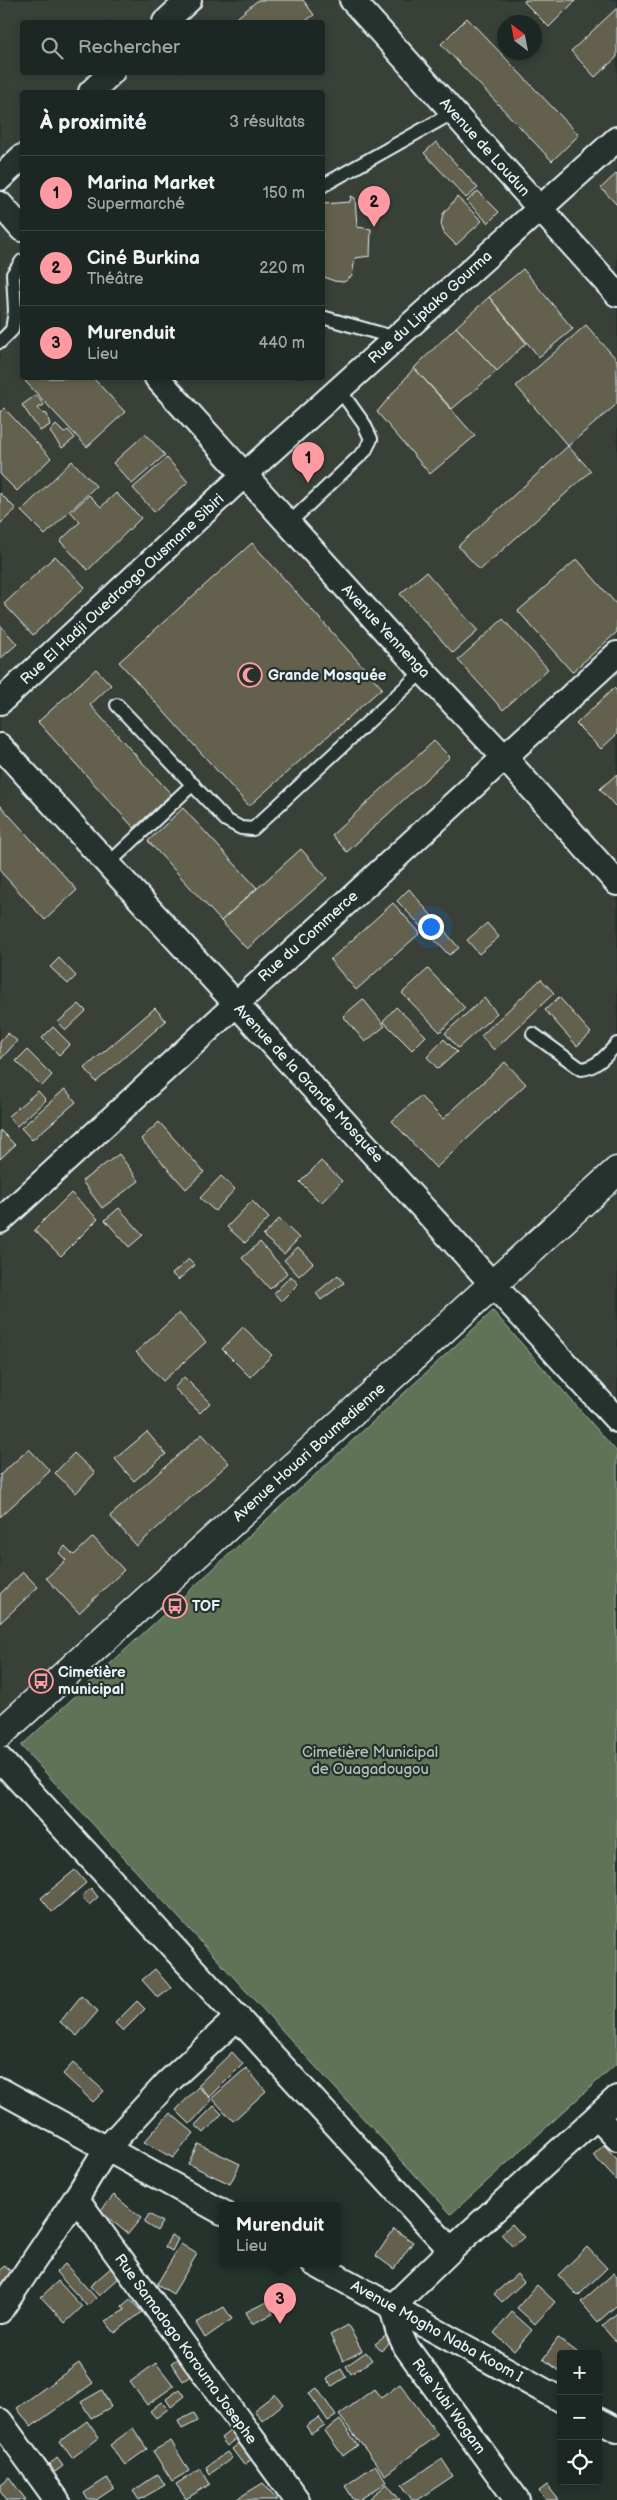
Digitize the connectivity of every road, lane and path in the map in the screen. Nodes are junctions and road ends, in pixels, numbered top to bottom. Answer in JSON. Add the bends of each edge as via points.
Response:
{"nodes":[{"id":1,"x":189,"y":0,"type":"edge"},
{"id":2,"x":352,"y":0,"type":"edge"},
{"id":3,"x":167,"y":20,"type":"edge"},
{"id":4,"x":109,"y":75,"type":"edge"},
{"id":5,"x":93,"y":90,"type":"edge"},
{"id":6,"x":454,"y":112,"type":"junction"},
{"id":7,"x":617,"y":139,"type":"edge"},
{"id":8,"x":20,"y":159,"type":"edge"},
{"id":9,"x":0,"y":178,"type":"edge"},
{"id":10,"x":325,"y":184,"type":"edge"},
{"id":11,"x":0,"y":204,"type":"edge"},
{"id":12,"x":540,"y":208,"type":"junction"},
{"id":13,"x":20,"y":227,"type":"edge"},
{"id":14,"x":20,"y":264,"type":"edge"},
{"id":15,"x":13,"y":274,"type":"junction"},
{"id":16,"x":0,"y":277,"type":"edge"},
{"id":17,"x":617,"y":294,"type":"edge"},
{"id":18,"x":325,"y":321,"type":"edge"},
{"id":19,"x":396,"y":338,"type":"junction"},
{"id":20,"x":0,"y":342,"type":"edge"},
{"id":21,"x":160,"y":380,"type":"edge"},
{"id":22,"x":339,"y":389,"type":"junction"},
{"id":23,"x":244,"y":475,"type":"junction"},
{"id":24,"x":288,"y":524,"type":"junction"},
{"id":25,"x":617,"y":654,"type":"edge"},
{"id":26,"x":423,"y":672,"type":"junction"},
{"id":27,"x":0,"y":702,"type":"edge"},
{"id":28,"x":117,"y":705,"type":"dead end"},
{"id":29,"x":0,"y":746,"type":"edge"},
{"id":30,"x":505,"y":758,"type":"junction"},
{"id":31,"x":192,"y":784,"type":"junction"},
{"id":32,"x":108,"y":864,"type":"junction"},
{"id":33,"x":617,"y":883,"type":"edge"},
{"id":34,"x":235,"y":1002,"type":"junction"},
{"id":35,"x":533,"y":1034,"type":"dead end"},
{"id":36,"x":617,"y":1044,"type":"edge"},
{"id":37,"x":617,"y":1171,"type":"edge"},
{"id":38,"x":0,"y":1221,"type":"edge"},
{"id":39,"x":494,"y":1284,"type":"junction"},
{"id":40,"x":617,"y":1420,"type":"edge"},
{"id":41,"x":0,"y":1734,"type":"edge"},
{"id":42,"x":0,"y":1759,"type":"edge"},
{"id":43,"x":238,"y":2016,"type":"junction"},
{"id":44,"x":0,"y":2090,"type":"edge"},
{"id":45,"x":617,"y":2098,"type":"edge"},
{"id":46,"x":597,"y":2116,"type":"junction"},
{"id":47,"x":617,"y":2138,"type":"edge"},
{"id":48,"x":107,"y":2148,"type":"junction"},
{"id":49,"x":76,"y":2198,"type":"junction"},
{"id":50,"x":219,"y":2210,"type":"edge"},
{"id":51,"x":451,"y":2250,"type":"junction"},
{"id":52,"x":320,"y":2267,"type":"edge"},
{"id":53,"x":392,"y":2307,"type":"junction"},
{"id":54,"x":0,"y":2311,"type":"edge"},
{"id":55,"x":557,"y":2398,"type":"edge"},
{"id":56,"x":0,"y":2421,"type":"edge"},
{"id":57,"x":602,"y":2422,"type":"edge"},
{"id":58,"x":617,"y":2430,"type":"edge"},
{"id":59,"x":57,"y":2500,"type":"edge"},
{"id":60,"x":297,"y":2500,"type":"edge"},
{"id":61,"x":517,"y":2500,"type":"edge"}],
"edges":[{"from":1,"to":3,"type":"street"},
{"from":2,"to":6,"type":"street","name":"Avenue de Loudun"},
{"from":4,"to":5,"type":"street"},
{"from":6,"to":10,"type":"lane"},
{"from":6,"to":12,"type":"street","name":"Avenue de Loudun"},
{"from":7,"to":12,"type":"street","name":"Rue du Liptako Gourma"},
{"from":8,"to":9,"type":"street"},
{"from":11,"to":13,"type":"street"},
{"from":12,"to":17,"type":"street","name":"Avenue de Loudun"},
{"from":12,"to":19,"type":"street","name":"Rue du Liptako Gourma"},
{"from":14,"to":15,"type":"lane"},
{"from":15,"to":16,"type":"lane"},
{"from":15,"to":20,"type":"lane","via":[[12,330]]},
{"from":18,"to":19,"type":"lane"},
{"from":19,"to":22,"type":"street","name":"Rue du Liptako Gourma"},
{"from":21,"to":23,"type":"street","name":"Avenue Yennenga"},
{"from":22,"to":23,"type":"street","name":"Rue du Liptako Gourma"},
{"from":22,"to":24,"type":"lane","via":[[364,424],[371,440],[365,451]]},
{"from":23,"to":24,"type":"street","name":"Avenue Yennenga"},
{"from":23,"to":27,"type":"street","name":"Rue El Hadji Ouedraogo Ousmane Sibiri"},
{"from":24,"to":26,"type":"street","name":"Avenue Yennenga"},
{"from":25,"to":30,"type":"street","name":"Rue du Commerce"},
{"from":26,"to":30,"type":"street","name":"Avenue Yennenga"},
{"from":26,"to":31,"type":"lane","via":[[253,829],[241,828],[226,820]]},
{"from":28,"to":31,"type":"lane"},
{"from":29,"to":32,"type":"street","name":"Avenue de la Grande Mosquée"},
{"from":30,"to":33,"type":"street","name":"Avenue Yennenga"},
{"from":30,"to":34,"type":"street","name":"Rue du Commerce"},
{"from":31,"to":32,"type":"lane"},
{"from":32,"to":34,"type":"street","name":"Avenue de la Grande Mosquée"},
{"from":34,"to":38,"type":"street","name":"Rue du Commerce"},
{"from":34,"to":39,"type":"street","name":"Avenue de la Grande Mosquée"},
{"from":35,"to":36,"type":"lane","via":[[581,1069],[589,1069]]},
{"from":37,"to":39,"type":"main road","name":"Avenue Houari Boumedienne"},
{"from":39,"to":40,"type":"street","name":"Avenue de la Grande Mosquée"},
{"from":39,"to":41,"type":"main road","name":"Avenue Houari Boumedienne"},
{"from":42,"to":43,"type":"street"},
{"from":43,"to":48,"type":"street","via":[[168,2082]]},
{"from":43,"to":51,"type":"street"},
{"from":44,"to":48,"type":"street"},
{"from":45,"to":46,"type":"street"},
{"from":46,"to":47,"type":"street"},
{"from":46,"to":51,"type":"street"},
{"from":48,"to":49,"type":"street"},
{"from":48,"to":50,"type":"street"},
{"from":49,"to":54,"type":"street"},
{"from":49,"to":60,"type":"street","name":"Rue Samadogo Korouma Josephe"},
{"from":51,"to":53,"type":"street"},
{"from":52,"to":53,"type":"street","name":"Avenue Mogho Naba Koom I"},
{"from":53,"to":55,"type":"street","name":"Avenue Mogho Naba Koom I"},
{"from":53,"to":61,"type":"street","name":"Rue Yubi Wogam","via":[[406,2347]]},
{"from":56,"to":59,"type":"street"},
{"from":57,"to":58,"type":"street"}]}
